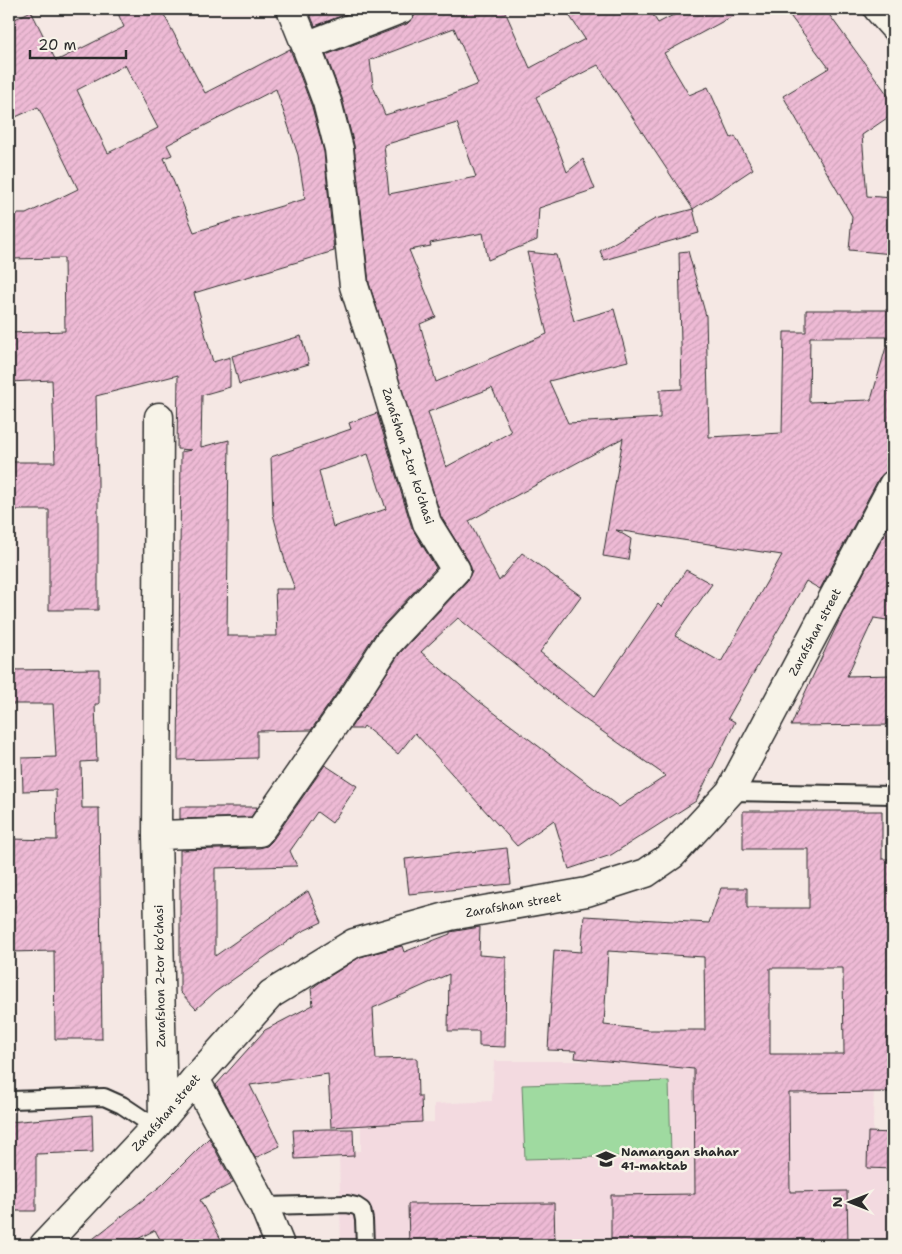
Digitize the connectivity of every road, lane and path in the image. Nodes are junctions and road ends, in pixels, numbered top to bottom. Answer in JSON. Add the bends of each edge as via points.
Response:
{"nodes":[{"id":1,"x":291,"y":9,"type":"edge"},
{"id":2,"x":401,"y":9,"type":"edge"},
{"id":3,"x":878,"y":9,"type":"edge"},
{"id":4,"x":893,"y":26,"type":"edge"},
{"id":5,"x":306,"y":46,"type":"junction"},
{"id":6,"x":159,"y":417,"type":"dead end"},
{"id":7,"x":893,"y":486,"type":"edge"},
{"id":8,"x":730,"y":792,"type":"junction"},
{"id":9,"x":893,"y":795,"type":"edge"},
{"id":10,"x":157,"y":835,"type":"junction"},
{"id":11,"x":195,"y":1079,"type":"junction"},
{"id":12,"x":10,"y":1100,"type":"dead end"},
{"id":13,"x":159,"y":1122,"type":"junction"},
{"id":14,"x":264,"y":1206,"type":"junction"},
{"id":15,"x":44,"y":1245,"type":"edge"},
{"id":16,"x":280,"y":1245,"type":"edge"},
{"id":17,"x":365,"y":1245,"type":"edge"}],
"edges":[{"from":1,"to":5,"type":"street","name":"Zarafshon 2-tor koʼchasi"},
{"from":2,"to":5,"type":"street"},
{"from":3,"to":4,"type":"street"},
{"from":5,"to":10,"type":"street","name":"Zarafshon 2-tor koʼchasi","via":[[327,102],[339,149],[354,286],[427,523],[456,570],[388,644],[259,832]]},
{"from":6,"to":10,"type":"street","name":"Zarafshon 2-tor koʼchasi"},
{"from":7,"to":8,"type":"street","name":"Zarafshan street"},
{"from":8,"to":9,"type":"lane"},
{"from":8,"to":11,"type":"street","name":"Zarafshan street","via":[[672,855],[646,873],[587,892],[450,916],[354,943],[270,994]]},
{"from":10,"to":13,"type":"street","name":"Zarafshon 2-tor koʼchasi"},
{"from":11,"to":13,"type":"street","name":"Zarafshan street"},
{"from":11,"to":14,"type":"street"},
{"from":12,"to":13,"type":"lane","via":[[104,1097]]},
{"from":13,"to":15,"type":"street","name":"Zarafshan street"},
{"from":14,"to":16,"type":"street"},
{"from":14,"to":17,"type":"lane","via":[[356,1206],[362,1210]]}]}
